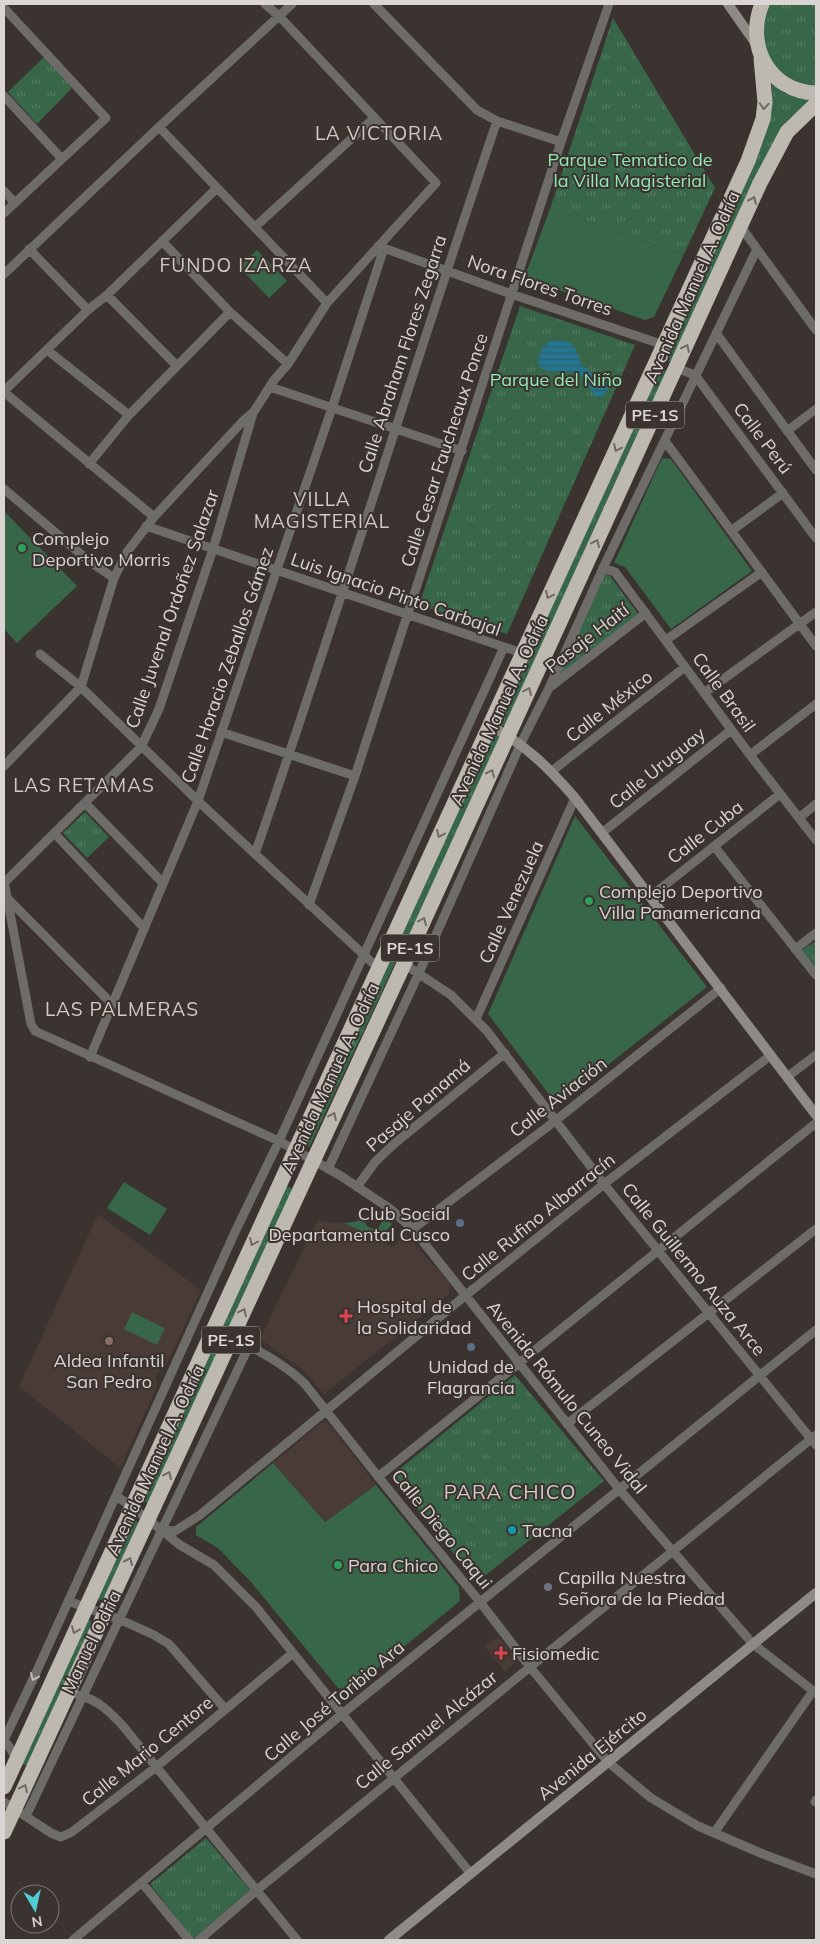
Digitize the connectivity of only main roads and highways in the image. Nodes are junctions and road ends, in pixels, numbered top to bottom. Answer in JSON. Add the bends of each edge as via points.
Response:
{"nodes":[{"id":1,"x":762,"y":4,"type":"edge"},
{"id":2,"x":759,"y":52,"type":"junction"},
{"id":3,"x":816,"y":93,"type":"edge"},
{"id":4,"x":816,"y":104,"type":"edge"},
{"id":5,"x":657,"y":360,"type":"junction"},
{"id":6,"x":676,"y":368,"type":"junction"},
{"id":7,"x":390,"y":942,"type":"junction"},
{"id":8,"x":406,"y":957,"type":"junction"},
{"id":9,"x":4,"y":1787,"type":"edge"},
{"id":10,"x":15,"y":1809,"type":"edge"},
{"id":11,"x":4,"y":1832,"type":"edge"}],
"edges":[{"from":1,"to":2,"type":"highway","number":"PE-1S","via":[[756,25]]},
{"from":2,"to":3,"type":"highway","via":[[774,76],[782,82],[802,92]]},
{"from":2,"to":5,"type":"highway","name":"Avenida Manuel A. Odría","number":"PE-1S","one_way":true,"via":[[765,102],[757,139]]},
{"from":6,"to":4,"type":"highway","name":"Avenida Manuel A. Odría","number":"PE-1S","one_way":true,"via":[[776,150],[787,132]]},
{"from":5,"to":6,"type":"highway"},
{"from":5,"to":7,"type":"highway","name":"Avenida Manuel A. Odría","number":"PE-1S","one_way":true},
{"from":8,"to":6,"type":"highway","name":"Avenida Manuel A. Odría","number":"PE-1S","one_way":true,"via":[[514,739]]},
{"from":7,"to":8,"type":"highway"},
{"from":7,"to":9,"type":"highway","name":"Avenida Manuel A. Odría","number":"PE-1S","one_way":true},
{"from":10,"to":8,"type":"highway","name":"Avenida Manuel A. Odría","number":"PE-1S","one_way":true},
{"from":10,"to":11,"type":"highway","name":"Avenida Manuel A. Odría","number":"PE-1S"}]}
